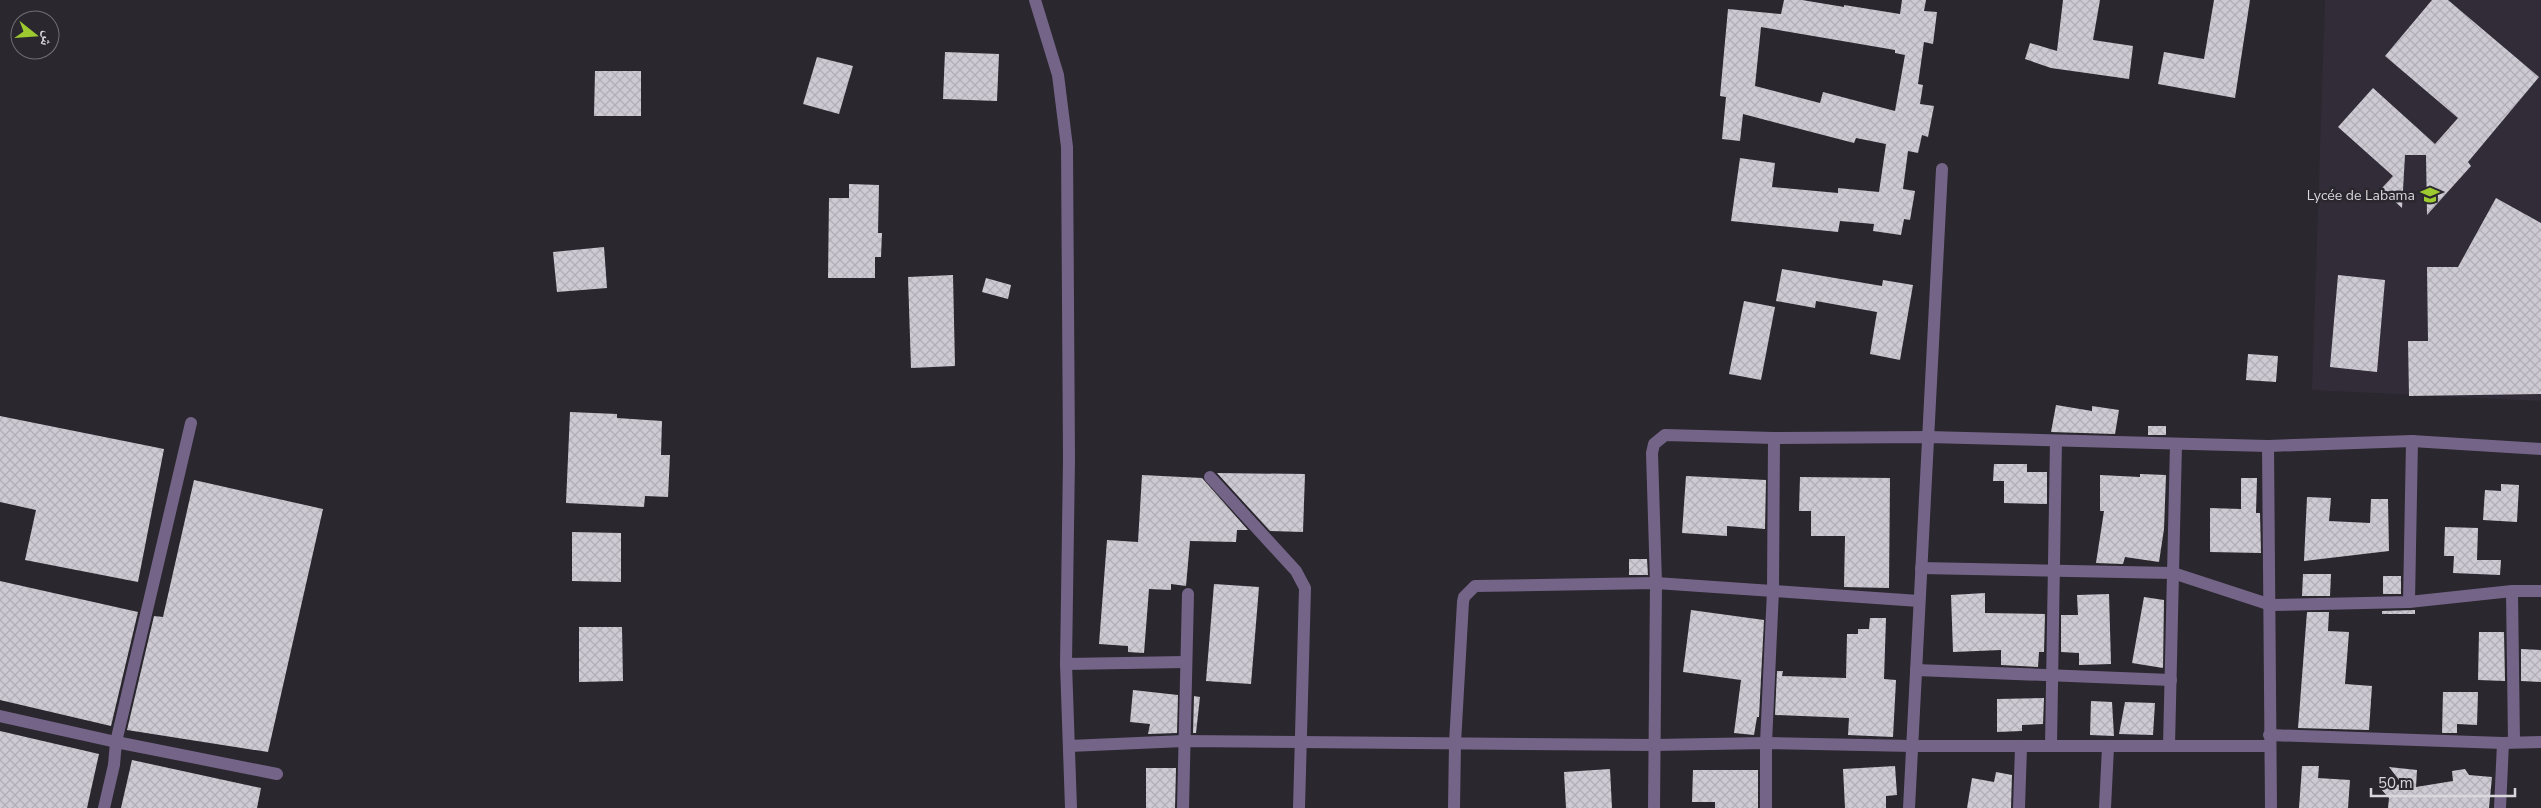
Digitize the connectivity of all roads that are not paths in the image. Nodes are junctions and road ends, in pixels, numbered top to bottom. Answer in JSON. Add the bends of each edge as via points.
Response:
{"nodes":[{"id":1,"x":1035,"y":0,"type":"edge"},
{"id":2,"x":1942,"y":169,"type":"dead end"},
{"id":3,"x":191,"y":423,"type":"dead end"},
{"id":4,"x":1928,"y":437,"type":"junction"},
{"id":5,"x":1774,"y":438,"type":"junction"},
{"id":6,"x":2056,"y":441,"type":"junction"},
{"id":7,"x":2412,"y":441,"type":"junction"},
{"id":8,"x":2176,"y":444,"type":"junction"},
{"id":9,"x":2268,"y":446,"type":"junction"},
{"id":10,"x":2541,"y":449,"type":"edge"},
{"id":11,"x":1210,"y":477,"type":"dead end"},
{"id":12,"x":1921,"y":568,"type":"junction"},
{"id":13,"x":2053,"y":571,"type":"junction"},
{"id":14,"x":2173,"y":573,"type":"junction"},
{"id":15,"x":1656,"y":583,"type":"junction"},
{"id":16,"x":1773,"y":590,"type":"junction"},
{"id":17,"x":2512,"y":591,"type":"junction"},
{"id":18,"x":2541,"y":591,"type":"edge"},
{"id":19,"x":1188,"y":594,"type":"dead end"},
{"id":20,"x":1919,"y":600,"type":"junction"},
{"id":21,"x":2409,"y":602,"type":"junction"},
{"id":22,"x":2271,"y":605,"type":"junction"},
{"id":23,"x":1185,"y":662,"type":"junction"},
{"id":24,"x":1066,"y":664,"type":"junction"},
{"id":25,"x":1916,"y":670,"type":"junction"},
{"id":26,"x":2051,"y":676,"type":"junction"},
{"id":27,"x":2171,"y":680,"type":"junction"},
{"id":28,"x":0,"y":716,"type":"edge"},
{"id":29,"x":1184,"y":741,"type":"junction"},
{"id":30,"x":2270,"y":741,"type":"junction"},
{"id":31,"x":116,"y":742,"type":"junction"},
{"id":32,"x":1300,"y":742,"type":"junction"},
{"id":33,"x":2509,"y":742,"type":"junction"},
{"id":34,"x":2541,"y":742,"type":"edge"},
{"id":35,"x":1455,"y":743,"type":"junction"},
{"id":36,"x":1766,"y":743,"type":"junction"},
{"id":37,"x":1654,"y":745,"type":"junction"},
{"id":38,"x":1069,"y":746,"type":"junction"},
{"id":39,"x":1912,"y":746,"type":"junction"},
{"id":40,"x":2051,"y":746,"type":"junction"},
{"id":41,"x":2169,"y":746,"type":"junction"},
{"id":42,"x":2020,"y":747,"type":"junction"},
{"id":43,"x":2108,"y":747,"type":"junction"},
{"id":44,"x":277,"y":774,"type":"dead end"},
{"id":45,"x":104,"y":808,"type":"edge"},
{"id":46,"x":1071,"y":808,"type":"edge"},
{"id":47,"x":1183,"y":808,"type":"edge"},
{"id":48,"x":1299,"y":808,"type":"edge"},
{"id":49,"x":1454,"y":808,"type":"edge"},
{"id":50,"x":1654,"y":808,"type":"edge"},
{"id":51,"x":1766,"y":808,"type":"edge"},
{"id":52,"x":1909,"y":808,"type":"edge"},
{"id":53,"x":2019,"y":808,"type":"edge"},
{"id":54,"x":2105,"y":808,"type":"edge"},
{"id":55,"x":2271,"y":808,"type":"edge"},
{"id":56,"x":2500,"y":808,"type":"edge"}],
"edges":[{"from":1,"to":24,"type":"street","via":[[1058,75],[1067,147],[1069,458]]},
{"from":2,"to":4,"type":"street"},
{"from":3,"to":31,"type":"street"},
{"from":4,"to":5,"type":"street"},
{"from":4,"to":6,"type":"street"},
{"from":4,"to":12,"type":"street"},
{"from":5,"to":15,"type":"street","via":[[1665,435],[1659,438],[1652,453]]},
{"from":5,"to":16,"type":"street"},
{"from":6,"to":8,"type":"street"},
{"from":6,"to":13,"type":"street"},
{"from":7,"to":9,"type":"street"},
{"from":7,"to":10,"type":"street"},
{"from":7,"to":21,"type":"street"},
{"from":8,"to":9,"type":"street"},
{"from":8,"to":14,"type":"street"},
{"from":9,"to":22,"type":"street"},
{"from":11,"to":32,"type":"street","via":[[1303,580]]},
{"from":12,"to":13,"type":"street"},
{"from":12,"to":20,"type":"street"},
{"from":13,"to":14,"type":"street"},
{"from":13,"to":26,"type":"street"},
{"from":14,"to":22,"type":"street"},
{"from":14,"to":27,"type":"street"},
{"from":15,"to":16,"type":"street"},
{"from":15,"to":35,"type":"street","via":[[1475,586],[1463,602]]},
{"from":15,"to":37,"type":"street"},
{"from":16,"to":20,"type":"street"},
{"from":16,"to":36,"type":"street"},
{"from":17,"to":18,"type":"street"},
{"from":17,"to":21,"type":"street"},
{"from":17,"to":33,"type":"street"},
{"from":19,"to":23,"type":"street"},
{"from":20,"to":25,"type":"street"},
{"from":21,"to":22,"type":"street"},
{"from":22,"to":30,"type":"street"},
{"from":23,"to":24,"type":"street"},
{"from":23,"to":29,"type":"street"},
{"from":24,"to":38,"type":"street"},
{"from":25,"to":26,"type":"street"},
{"from":25,"to":39,"type":"street"},
{"from":26,"to":27,"type":"street"},
{"from":26,"to":40,"type":"street"},
{"from":27,"to":41,"type":"street"},
{"from":28,"to":31,"type":"street"},
{"from":29,"to":32,"type":"street"},
{"from":29,"to":38,"type":"street"},
{"from":29,"to":47,"type":"street"},
{"from":30,"to":33,"type":"street"},
{"from":30,"to":41,"type":"street"},
{"from":30,"to":55,"type":"street"},
{"from":31,"to":44,"type":"street"},
{"from":31,"to":45,"type":"street"},
{"from":32,"to":35,"type":"street"},
{"from":32,"to":48,"type":"street"},
{"from":33,"to":34,"type":"street"},
{"from":33,"to":56,"type":"street"},
{"from":35,"to":37,"type":"street"},
{"from":35,"to":49,"type":"street"},
{"from":36,"to":37,"type":"street"},
{"from":36,"to":39,"type":"street"},
{"from":36,"to":51,"type":"street"},
{"from":37,"to":50,"type":"street"},
{"from":38,"to":46,"type":"street"},
{"from":39,"to":42,"type":"street"},
{"from":39,"to":52,"type":"street"},
{"from":40,"to":42,"type":"street"},
{"from":40,"to":43,"type":"street"},
{"from":41,"to":43,"type":"street"},
{"from":42,"to":53,"type":"street"},
{"from":43,"to":54,"type":"street"}]}
